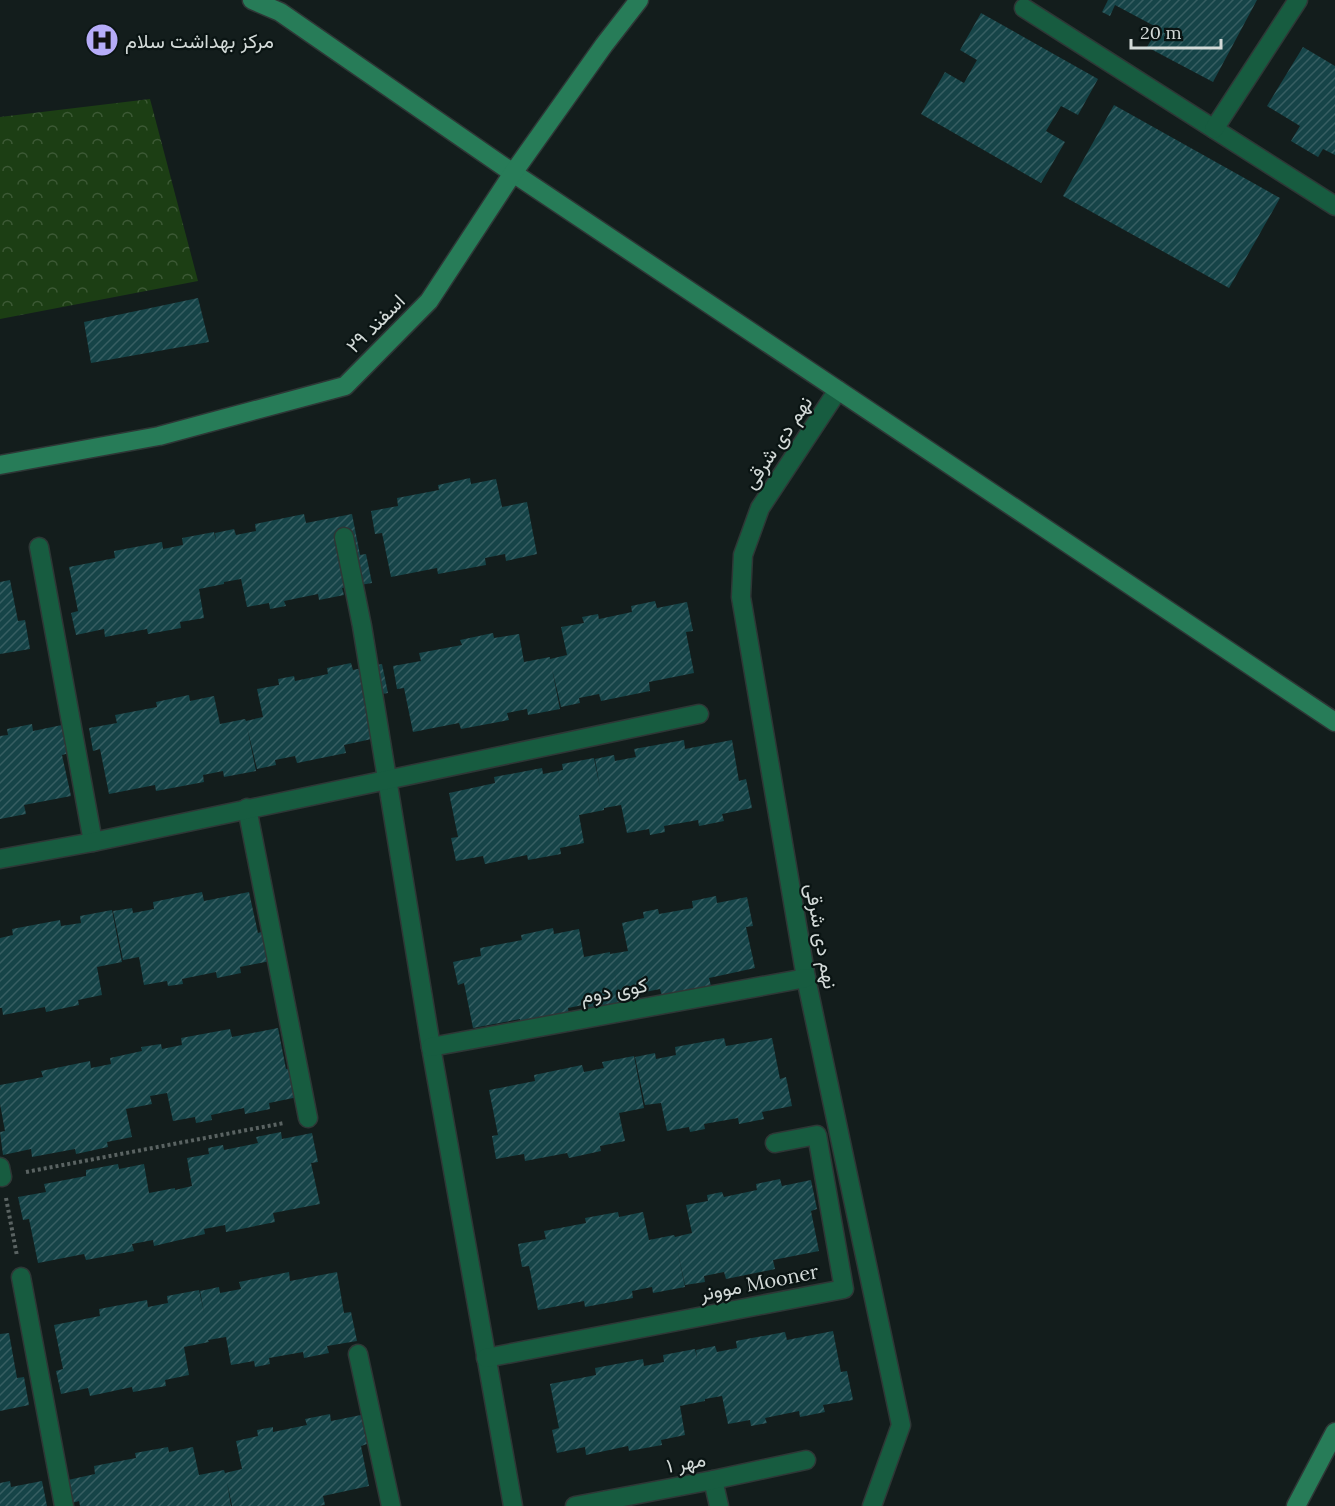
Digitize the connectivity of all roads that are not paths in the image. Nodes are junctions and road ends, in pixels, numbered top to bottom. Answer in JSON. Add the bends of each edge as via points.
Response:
{"nodes":[{"id":1,"x":252,"y":0,"type":"edge"},
{"id":2,"x":639,"y":0,"type":"edge"},
{"id":3,"x":1298,"y":0,"type":"edge"},
{"id":4,"x":1024,"y":8,"type":"dead end"},
{"id":5,"x":1214,"y":129,"type":"junction"},
{"id":6,"x":513,"y":173,"type":"junction"},
{"id":7,"x":1335,"y":206,"type":"edge"},
{"id":8,"x":838,"y":390,"type":"junction"},
{"id":9,"x":0,"y":465,"type":"edge"},
{"id":10,"x":344,"y":537,"type":"dead end"},
{"id":11,"x":39,"y":547,"type":"dead end"},
{"id":12,"x":699,"y":714,"type":"dead end"},
{"id":13,"x":1335,"y":722,"type":"edge"},
{"id":14,"x":387,"y":779,"type":"junction"},
{"id":15,"x":248,"y":808,"type":"junction"},
{"id":16,"x":93,"y":842,"type":"junction"},
{"id":17,"x":0,"y":859,"type":"edge"},
{"id":18,"x":806,"y":978,"type":"junction"},
{"id":19,"x":431,"y":1047,"type":"junction"},
{"id":20,"x":308,"y":1118,"type":"road end"},
{"id":21,"x":776,"y":1143,"type":"dead end"},
{"id":22,"x":21,"y":1276,"type":"road end"},
{"id":23,"x":358,"y":1354,"type":"dead end"},
{"id":24,"x":486,"y":1358,"type":"junction"},
{"id":25,"x":1335,"y":1432,"type":"edge"},
{"id":26,"x":806,"y":1460,"type":"dead end"},
{"id":27,"x":713,"y":1480,"type":"junction"},
{"id":28,"x":64,"y":1506,"type":"edge"},
{"id":29,"x":391,"y":1506,"type":"edge"},
{"id":30,"x":513,"y":1506,"type":"edge"},
{"id":31,"x":575,"y":1506,"type":"edge"},
{"id":32,"x":719,"y":1506,"type":"edge"},
{"id":33,"x":872,"y":1506,"type":"edge"},
{"id":34,"x":1296,"y":1506,"type":"edge"}],
"edges":[{"from":1,"to":6,"type":"street","via":[[280,12]]},
{"from":2,"to":6,"type":"street","name":"۲۹ اسفند"},
{"from":3,"to":5,"type":"street"},
{"from":4,"to":5,"type":"street"},
{"from":5,"to":7,"type":"street"},
{"from":6,"to":8,"type":"street"},
{"from":6,"to":9,"type":"street","name":"۲۹ اسفند","via":[[429,301],[345,386],[159,436]]},
{"from":8,"to":13,"type":"street"},
{"from":8,"to":18,"type":"street","name":"نهم دی شرقی","via":[[760,508],[743,555],[741,597]]},
{"from":10,"to":14,"type":"street"},
{"from":11,"to":16,"type":"street"},
{"from":12,"to":14,"type":"street"},
{"from":14,"to":15,"type":"street"},
{"from":14,"to":19,"type":"street"},
{"from":15,"to":16,"type":"street"},
{"from":15,"to":20,"type":"street"},
{"from":16,"to":17,"type":"street"},
{"from":18,"to":19,"type":"street","name":"کوی دوم"},
{"from":18,"to":33,"type":"street","name":"نهم دی شرقی","via":[[901,1425]]},
{"from":19,"to":24,"type":"street"},
{"from":21,"to":24,"type":"street","name":"موونر Mooner","via":[[817,1135],[844,1289]]},
{"from":22,"to":28,"type":"street"},
{"from":23,"to":29,"type":"street"},
{"from":24,"to":30,"type":"street"},
{"from":25,"to":34,"type":"street"},
{"from":26,"to":27,"type":"street","name":"مهر ۱"},
{"from":27,"to":31,"type":"street","name":"مهر ۱"},
{"from":27,"to":32,"type":"street"}]}
